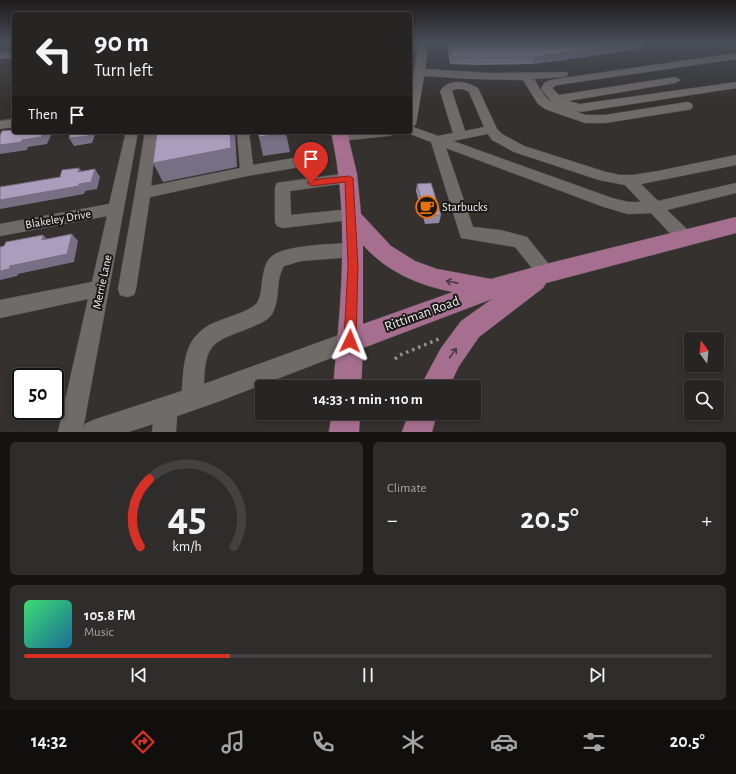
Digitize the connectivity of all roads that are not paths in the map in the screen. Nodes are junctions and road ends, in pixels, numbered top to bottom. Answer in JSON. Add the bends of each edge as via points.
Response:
{"nodes":[{"id":1,"x":417,"y":63,"type":"edge"},
{"id":2,"x":637,"y":63,"type":"edge"},
{"id":3,"x":684,"y":63,"type":"edge"},
{"id":4,"x":656,"y":67,"type":"junction"},
{"id":5,"x":419,"y":72,"type":"junction"},
{"id":6,"x":526,"y":76,"type":"junction"},
{"id":7,"x":676,"y":80,"type":"junction"},
{"id":8,"x":736,"y":84,"type":"edge"},
{"id":9,"x":413,"y":91,"type":"edge"},
{"id":10,"x":693,"y":91,"type":"junction"},
{"id":11,"x":556,"y":99,"type":"junction"},
{"id":12,"x":687,"y":106,"type":"dead end"},
{"id":13,"x":12,"y":123,"type":"edge"},
{"id":14,"x":0,"y":125,"type":"edge"},
{"id":15,"x":491,"y":130,"type":"junction"},
{"id":16,"x":412,"y":131,"type":"edge"},
{"id":17,"x":132,"y":134,"type":"edge"},
{"id":18,"x":152,"y":134,"type":"edge"},
{"id":19,"x":243,"y":134,"type":"edge"},
{"id":20,"x":340,"y":134,"type":"edge"},
{"id":21,"x":460,"y":136,"type":"junction"},
{"id":22,"x":437,"y":140,"type":"junction"},
{"id":23,"x":504,"y":141,"type":"junction"},
{"id":24,"x":464,"y":150,"type":"junction"},
{"id":25,"x":736,"y":160,"type":"edge"},
{"id":26,"x":294,"y":164,"type":"dead end"},
{"id":27,"x":247,"y":171,"type":"junction"},
{"id":28,"x":349,"y":178,"type":"junction"},
{"id":29,"x":629,"y":180,"type":"junction"},
{"id":30,"x":736,"y":188,"type":"edge"},
{"id":31,"x":143,"y":192,"type":"junction"},
{"id":32,"x":655,"y":207,"type":"junction"},
{"id":33,"x":117,"y":208,"type":"junction"},
{"id":34,"x":352,"y":215,"type":"junction"},
{"id":35,"x":736,"y":225,"type":"edge"},
{"id":36,"x":0,"y":230,"type":"edge"},
{"id":37,"x":685,"y":238,"type":"junction"},
{"id":38,"x":352,"y":250,"type":"junction"},
{"id":39,"x":546,"y":273,"type":"junction"},
{"id":40,"x":100,"y":288,"type":"junction"},
{"id":41,"x":127,"y":289,"type":"dead end"},
{"id":42,"x":491,"y":289,"type":"junction"},
{"id":43,"x":0,"y":309,"type":"edge"},
{"id":44,"x":350,"y":341,"type":"junction"},
{"id":45,"x":347,"y":380,"type":"edge"},
{"id":46,"x":438,"y":380,"type":"edge"},
{"id":47,"x":193,"y":399,"type":"junction"},
{"id":48,"x":166,"y":408,"type":"junction"},
{"id":49,"x":345,"y":420,"type":"edge"},
{"id":50,"x":421,"y":420,"type":"edge"},
{"id":51,"x":70,"y":432,"type":"edge"},
{"id":52,"x":92,"y":432,"type":"edge"},
{"id":53,"x":164,"y":432,"type":"edge"},
{"id":54,"x":344,"y":432,"type":"edge"},
{"id":55,"x":417,"y":432,"type":"edge"}],
"edges":[{"from":1,"to":5,"type":"street"},
{"from":2,"to":6,"type":"street","via":[[573,73]]},
{"from":3,"to":4,"type":"street"},
{"from":4,"to":7,"type":"street"},
{"from":4,"to":11,"type":"street","via":[[554,82],[548,85],[547,90]]},
{"from":5,"to":6,"type":"street","via":[[479,76],[482,83],[505,83],[504,77]]},
{"from":5,"to":9,"type":"street"},
{"from":6,"to":12,"type":"street","via":[[542,101],[585,119],[605,120]]},
{"from":7,"to":10,"type":"street"},
{"from":7,"to":11,"type":"street"},
{"from":8,"to":10,"type":"street"},
{"from":10,"to":11,"type":"street","via":[[580,108],[568,107]]},
{"from":13,"to":14,"type":"street"},
{"from":15,"to":21,"type":"street"},
{"from":15,"to":21,"type":"street","via":[[474,90],[465,86],[452,86],[446,91]]},
{"from":15,"to":23,"type":"street"},
{"from":16,"to":22,"type":"street"},
{"from":17,"to":33,"type":"street","name":"Merrie Lane"},
{"from":18,"to":31,"type":"street"},
{"from":19,"to":27,"type":"street"},
{"from":20,"to":28,"type":"main road"},
{"from":21,"to":22,"type":"street"},
{"from":22,"to":24,"type":"street"},
{"from":22,"to":39,"type":"street","via":[[467,233],[521,242]]},
{"from":23,"to":24,"type":"street"},
{"from":23,"to":29,"type":"street","via":[[519,149],[604,177]]},
{"from":24,"to":32,"type":"street","via":[[609,203],[628,208]]},
{"from":25,"to":29,"type":"street"},
{"from":26,"to":27,"type":"street"},
{"from":27,"to":31,"type":"street"},
{"from":28,"to":34,"type":"main road"},
{"from":28,"to":34,"type":"street","via":[[282,187],[283,222]]},
{"from":29,"to":32,"type":"street"},
{"from":30,"to":32,"type":"street"},
{"from":31,"to":41,"type":"street"},
{"from":32,"to":37,"type":"street"},
{"from":33,"to":36,"type":"street","name":"Blakeley Drive"},
{"from":33,"to":40,"type":"street","name":"Merrie Lane"},
{"from":34,"to":38,"type":"main road"},
{"from":42,"to":34,"type":"main road","one_way":true,"via":[[436,278],[406,268],[367,237]]},
{"from":35,"to":37,"type":"main road","name":"Rittiman Road"},
{"from":37,"to":39,"type":"main road","name":"Rittiman Road"},
{"from":38,"to":44,"type":"main road"},
{"from":38,"to":47,"type":"street","via":[[300,255],[283,258],[277,262],[264,310],[210,334],[203,341],[198,351]]},
{"from":39,"to":42,"type":"main road","name":"Rittiman Road"},
{"from":46,"to":39,"type":"main road","one_way":true,"via":[[470,329]]},
{"from":40,"to":43,"type":"street"},
{"from":40,"to":51,"type":"street","name":"Merrie Lane"},
{"from":42,"to":44,"type":"main road","name":"Rittiman Road"},
{"from":44,"to":45,"type":"main road"},
{"from":44,"to":47,"type":"street","name":"Rittiman Road"},
{"from":47,"to":48,"type":"street","name":"Rittiman Road"},
{"from":48,"to":52,"type":"street","name":"Rittiman Road"},
{"from":48,"to":53,"type":"street"},
{"from":49,"to":54,"type":"main road"},
{"from":50,"to":55,"type":"main road"}]}
